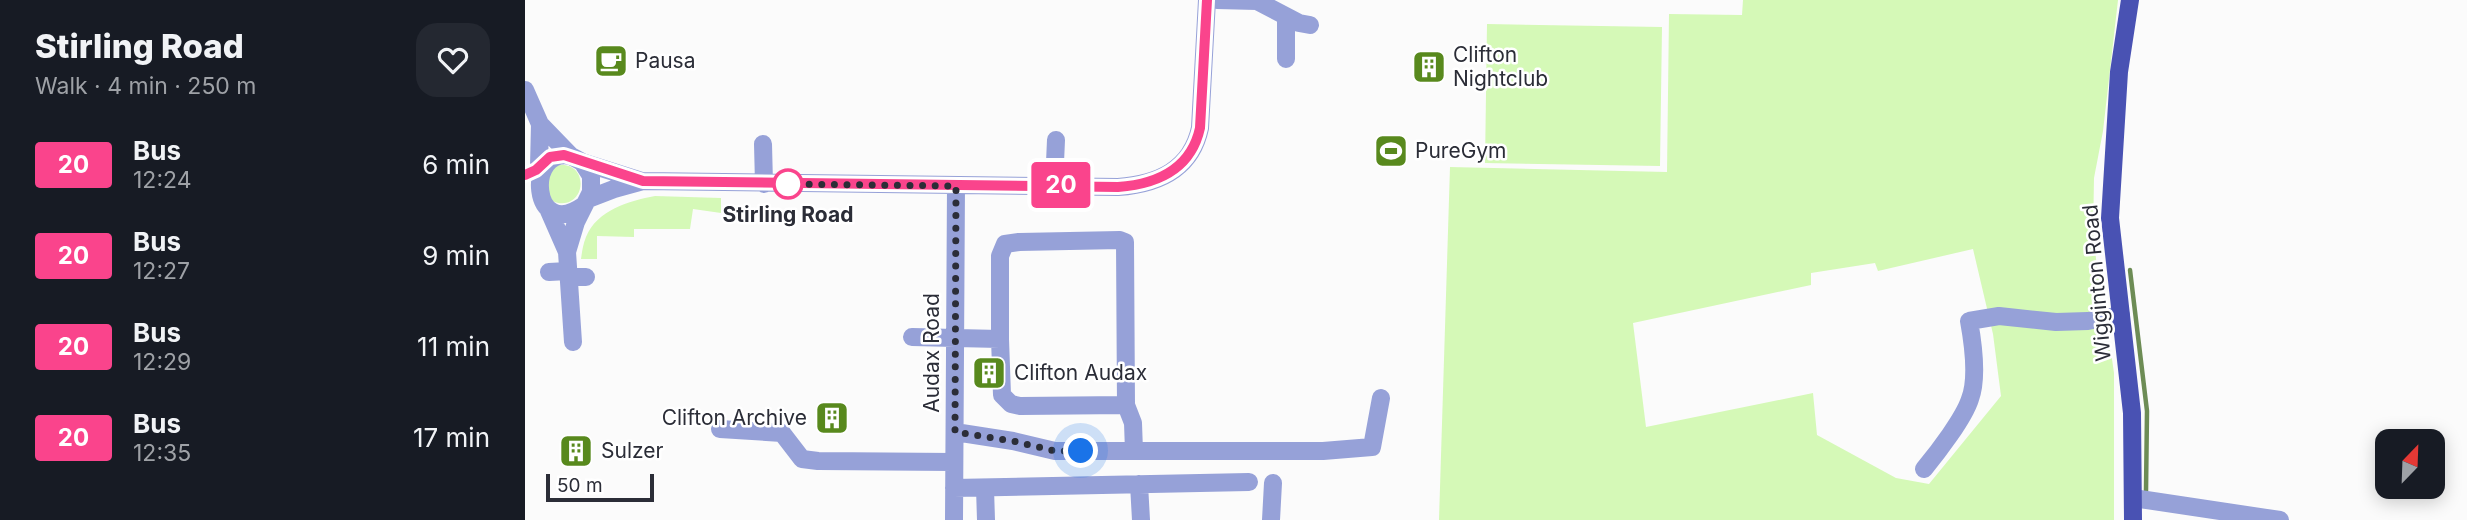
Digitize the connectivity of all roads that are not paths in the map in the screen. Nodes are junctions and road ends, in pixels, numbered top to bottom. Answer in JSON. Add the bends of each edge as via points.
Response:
{"nodes":[{"id":1,"x":1207,"y":0,"type":"edge"},
{"id":2,"x":1217,"y":0,"type":"edge"},
{"id":3,"x":2130,"y":0,"type":"edge"},
{"id":4,"x":1286,"y":18,"type":"junction"},
{"id":5,"x":1310,"y":25,"type":"dead end"},
{"id":6,"x":1286,"y":59,"type":"dead end"},
{"id":7,"x":525,"y":90,"type":"edge"},
{"id":8,"x":540,"y":124,"type":"junction"},
{"id":9,"x":1056,"y":140,"type":"dead end"},
{"id":10,"x":763,"y":144,"type":"dead end"},
{"id":11,"x":577,"y":159,"type":"junction"},
{"id":12,"x":533,"y":171,"type":"edge"},
{"id":13,"x":643,"y":181,"type":"junction"},
{"id":14,"x":764,"y":184,"type":"junction"},
{"id":15,"x":1055,"y":185,"type":"junction"},
{"id":16,"x":956,"y":186,"type":"junction"},
{"id":17,"x":537,"y":203,"type":"edge"},
{"id":18,"x":586,"y":203,"type":"junction"},
{"id":19,"x":567,"y":252,"type":"junction"},
{"id":20,"x":549,"y":272,"type":"dead end"},
{"id":21,"x":574,"y":275,"type":"junction"},
{"id":22,"x":2121,"y":315,"type":"junction"},
{"id":23,"x":912,"y":337,"type":"dead end"},
{"id":24,"x":955,"y":338,"type":"junction"},
{"id":25,"x":1000,"y":339,"type":"junction"},
{"id":26,"x":573,"y":342,"type":"dead end"},
{"id":27,"x":1381,"y":398,"type":"dead end"},
{"id":28,"x":1126,"y":405,"type":"junction"},
{"id":29,"x":720,"y":429,"type":"dead end"},
{"id":30,"x":955,"y":432,"type":"junction"},
{"id":31,"x":1134,"y":451,"type":"junction"},
{"id":32,"x":954,"y":462,"type":"junction"},
{"id":33,"x":1924,"y":469,"type":"dead end"},
{"id":34,"x":1249,"y":482,"type":"dead end"},
{"id":35,"x":1273,"y":483,"type":"dead end"},
{"id":36,"x":1139,"y":484,"type":"junction"},
{"id":37,"x":954,"y":488,"type":"junction"},
{"id":38,"x":985,"y":488,"type":"junction"},
{"id":39,"x":2133,"y":498,"type":"junction"},
{"id":40,"x":954,"y":520,"type":"edge"},
{"id":41,"x":986,"y":520,"type":"edge"},
{"id":42,"x":1141,"y":520,"type":"edge"},
{"id":43,"x":1271,"y":520,"type":"edge"},
{"id":44,"x":2133,"y":520,"type":"edge"},
{"id":45,"x":2280,"y":520,"type":"edge"}],
"edges":[{"from":1,"to":15,"type":"street","via":[[1200,128],[1188,157],[1149,183]]},
{"from":2,"to":4,"type":"street","via":[[1257,1]]},
{"from":3,"to":22,"type":"main road","name":"Wigginton Road","via":[[2119,72],[2110,218]]},
{"from":4,"to":5,"type":"street"},
{"from":4,"to":6,"type":"street"},
{"from":7,"to":8,"type":"street"},
{"from":8,"to":11,"type":"street"},
{"from":8,"to":12,"type":"street"},
{"from":9,"to":15,"type":"street"},
{"from":10,"to":14,"type":"street"},
{"from":11,"to":12,"type":"street","via":[[550,157]]},
{"from":11,"to":13,"type":"street"},
{"from":11,"to":18,"type":"street","via":[[588,168],[592,184]]},
{"from":12,"to":17,"type":"street"},
{"from":13,"to":14,"type":"street"},
{"from":13,"to":18,"type":"street"},
{"from":14,"to":16,"type":"street"},
{"from":15,"to":16,"type":"street"},
{"from":16,"to":24,"type":"street","name":"Audax Road"},
{"from":17,"to":18,"type":"street","via":[[567,214]]},
{"from":17,"to":19,"type":"street"},
{"from":18,"to":19,"type":"street"},
{"from":19,"to":21,"type":"street"},
{"from":20,"to":21,"type":"street"},
{"from":21,"to":26,"type":"street","via":[[578,311]]},
{"from":22,"to":33,"type":"street","via":[[2088,321],[1999,316],[1969,321],[1975,350],[1971,398]]},
{"from":22,"to":39,"type":"main road","name":"Wigginton Road","via":[[2132,414]]},
{"from":23,"to":24,"type":"street"},
{"from":24,"to":25,"type":"street"},
{"from":24,"to":30,"type":"street","name":"Audax Road"},
{"from":25,"to":28,"type":"street","via":[[1002,395],[1011,404]]},
{"from":25,"to":28,"type":"street","via":[[1000,256],[1005,244],[1123,241],[1127,244]]},
{"from":27,"to":31,"type":"street","via":[[1372,447]]},
{"from":28,"to":31,"type":"street","via":[[1133,423]]},
{"from":29,"to":32,"type":"street","via":[[782,433],[802,459]]},
{"from":30,"to":31,"type":"street","via":[[1055,451]]},
{"from":30,"to":32,"type":"street","name":"Audax Road"},
{"from":32,"to":37,"type":"street","name":"Audax Road"},
{"from":34,"to":36,"type":"street"},
{"from":35,"to":43,"type":"street"},
{"from":36,"to":38,"type":"street"},
{"from":36,"to":42,"type":"street"},
{"from":37,"to":38,"type":"street"},
{"from":37,"to":40,"type":"street","name":"Audax Road"},
{"from":38,"to":41,"type":"street"},
{"from":39,"to":44,"type":"main road","name":"Wigginton Road"},
{"from":39,"to":45,"type":"street"}]}
